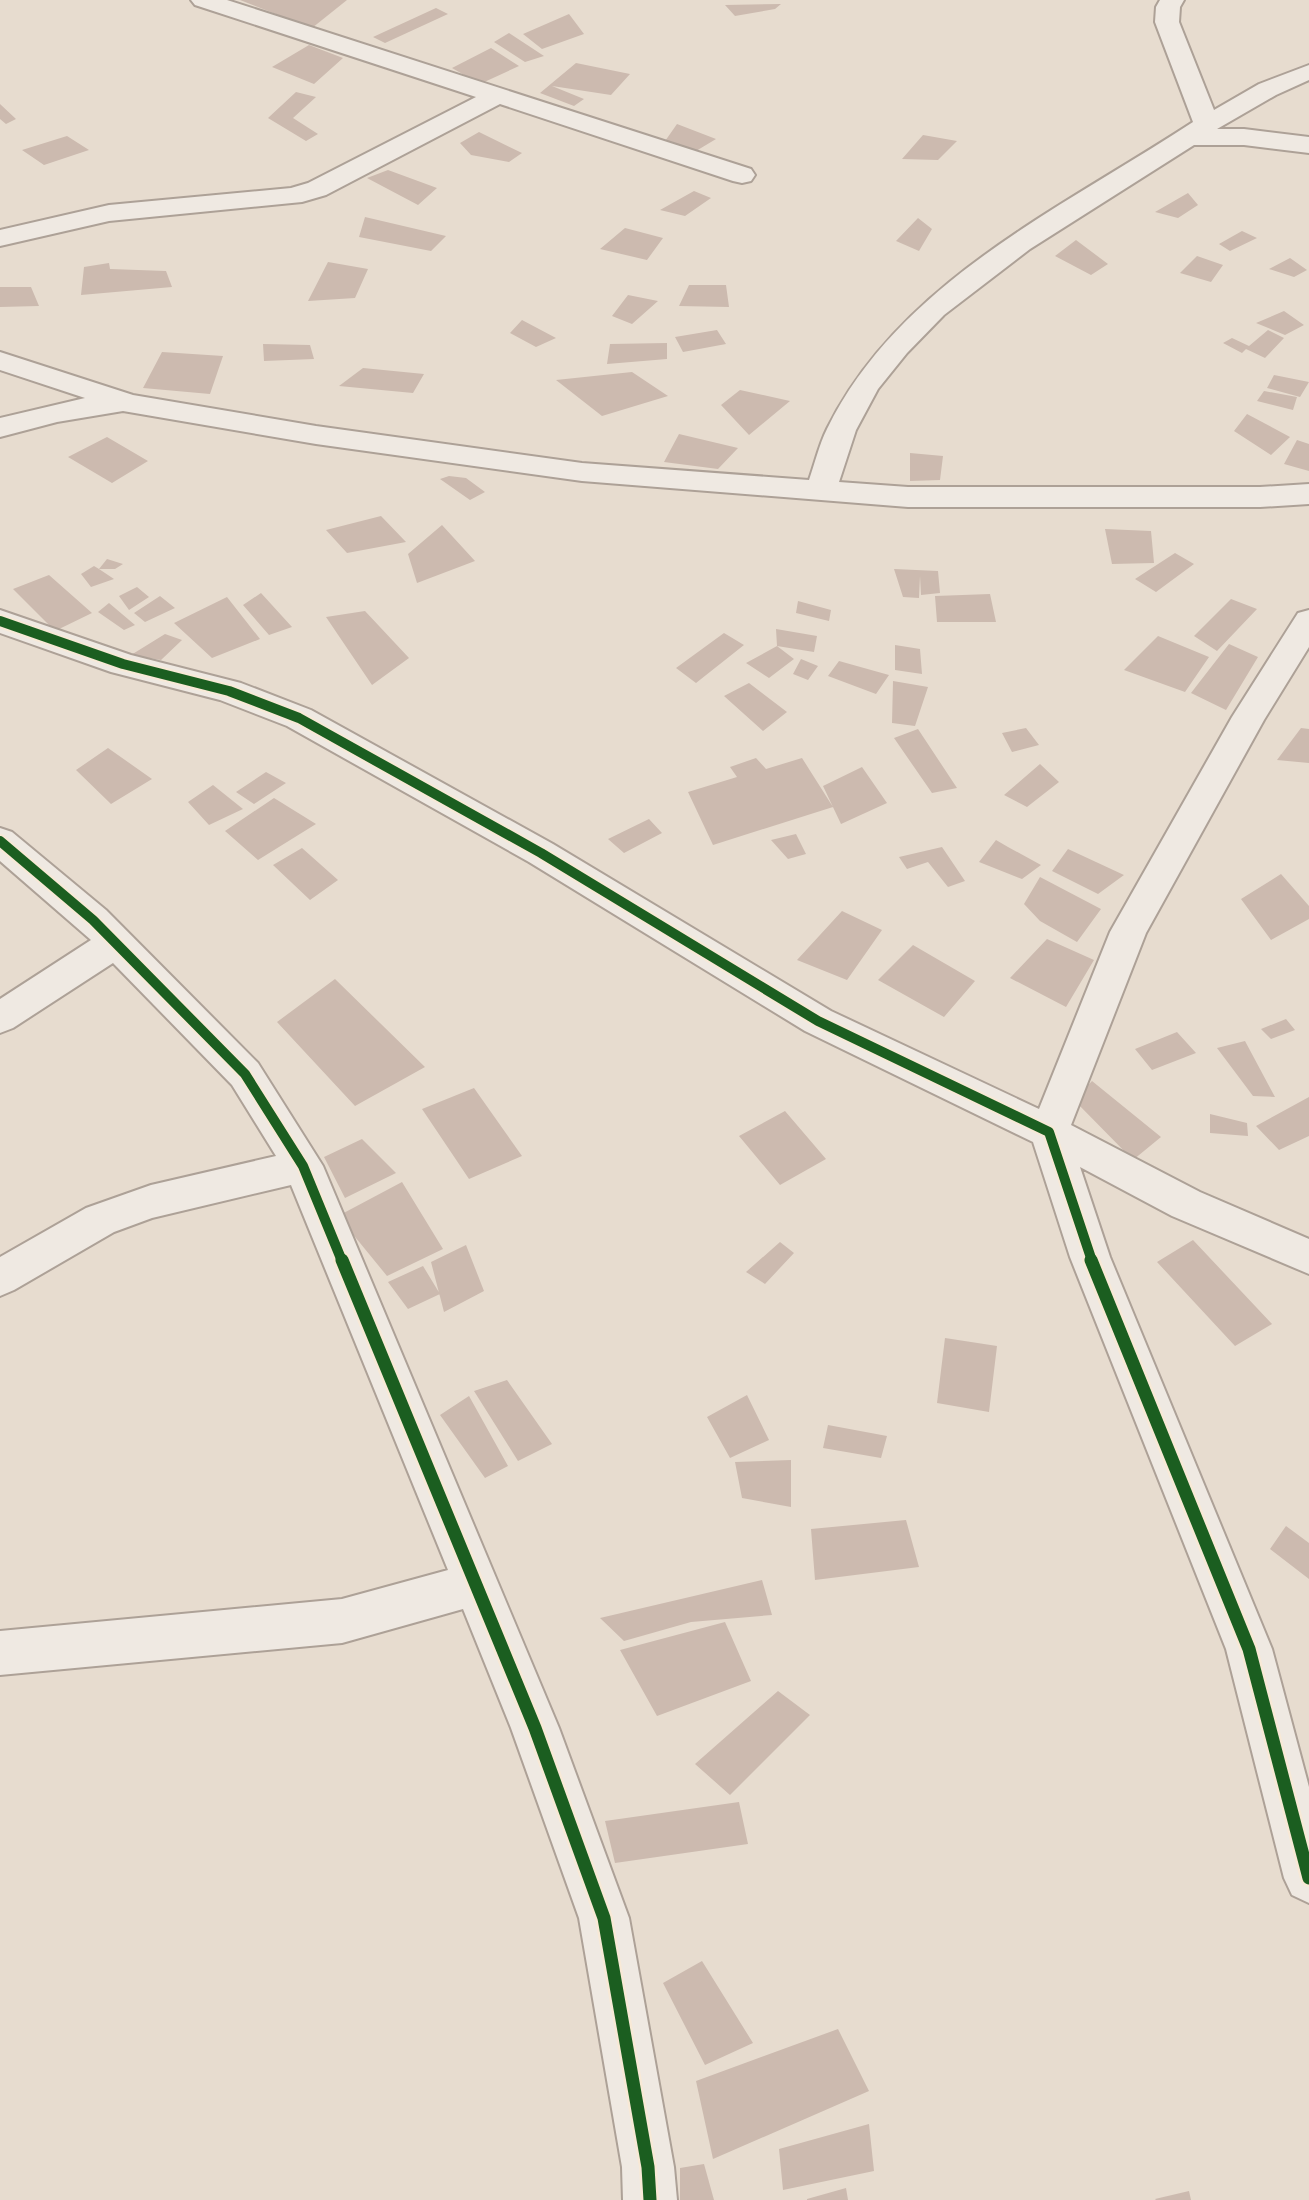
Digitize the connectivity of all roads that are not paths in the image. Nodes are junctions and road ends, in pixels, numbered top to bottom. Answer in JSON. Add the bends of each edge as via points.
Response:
{"nodes":[{"id":1,"x":206,"y":0,"type":"edge"},
{"id":2,"x":1172,"y":0,"type":"edge"},
{"id":3,"x":1309,"y":72,"type":"edge"},
{"id":4,"x":497,"y":96,"type":"junction"},
{"id":5,"x":1197,"y":131,"type":"junction"},
{"id":6,"x":1309,"y":145,"type":"edge"},
{"id":7,"x":742,"y":175,"type":"dead end"},
{"id":8,"x":0,"y":239,"type":"edge"},
{"id":9,"x":13,"y":365,"type":"edge"},
{"id":10,"x":128,"y":403,"type":"junction"},
{"id":11,"x":0,"y":428,"type":"edge"},
{"id":12,"x":821,"y":491,"type":"junction"},
{"id":13,"x":1309,"y":494,"type":"edge"},
{"id":14,"x":0,"y":621,"type":"edge"},
{"id":15,"x":1309,"y":621,"type":"edge"},
{"id":16,"x":0,"y":841,"type":"edge"},
{"id":17,"x":115,"y":943,"type":"junction"},
{"id":18,"x":0,"y":1018,"type":"edge"},
{"id":19,"x":1049,"y":1132,"type":"junction"},
{"id":20,"x":303,"y":1166,"type":"junction"},
{"id":21,"x":1309,"y":1257,"type":"edge"},
{"id":22,"x":0,"y":1278,"type":"edge"},
{"id":23,"x":476,"y":1584,"type":"junction"},
{"id":24,"x":0,"y":1653,"type":"edge"},
{"id":25,"x":1309,"y":1878,"type":"edge"},
{"id":26,"x":650,"y":2200,"type":"edge"}],
"edges":[{"from":1,"to":4,"type":"street"},
{"from":2,"to":5,"type":"street","via":[[1167,22]]},
{"from":3,"to":5,"type":"street","via":[[1248,98]]},
{"from":4,"to":7,"type":"street"},
{"from":4,"to":8,"type":"street","via":[[293,197],[110,213]]},
{"from":5,"to":6,"type":"street"},
{"from":5,"to":12,"type":"street","via":[[1049,225],[951,295],[903,340],[867,386],[841,430]]},
{"from":9,"to":10,"type":"street"},
{"from":9,"to":11,"type":"street","via":[[16,401]]},
{"from":10,"to":11,"type":"street","via":[[85,406]]},
{"from":10,"to":12,"type":"street","via":[[582,472]]},
{"from":12,"to":13,"type":"street","via":[[908,497]]},
{"from":14,"to":19,"type":"street","via":[[123,664],[229,691],[299,719],[541,853],[818,1021]]},
{"from":15,"to":19,"type":"street","via":[[1249,717],[1128,932]]},
{"from":16,"to":17,"type":"street"},
{"from":17,"to":18,"type":"street"},
{"from":17,"to":20,"type":"street","via":[[246,1074]]},
{"from":19,"to":21,"type":"street","via":[[1186,1204]]},
{"from":19,"to":25,"type":"street","via":[[1090,1257],[1249,1649]]},
{"from":20,"to":22,"type":"street","via":[[150,1202],[100,1220]]},
{"from":20,"to":23,"type":"street"},
{"from":23,"to":24,"type":"street","via":[[342,1621]]},
{"from":23,"to":26,"type":"street","via":[[535,1728],[604,1918]]}]}
